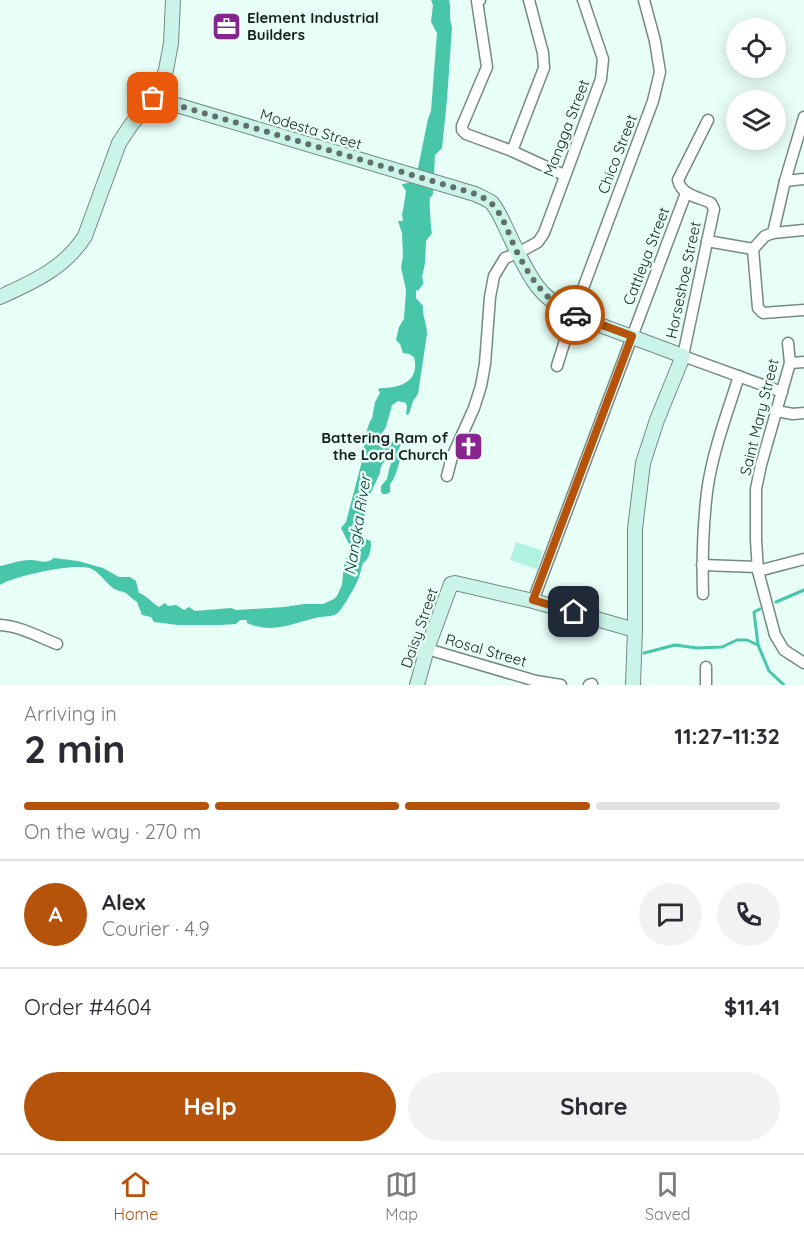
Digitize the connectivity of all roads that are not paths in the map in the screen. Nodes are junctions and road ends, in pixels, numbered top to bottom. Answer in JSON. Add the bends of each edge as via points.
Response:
{"nodes":[{"id":1,"x":173,"y":0,"type":"edge"},
{"id":2,"x":480,"y":0,"type":"edge"},
{"id":3,"x":529,"y":0,"type":"edge"},
{"id":4,"x":583,"y":0,"type":"edge"},
{"id":5,"x":644,"y":0,"type":"edge"},
{"id":6,"x":153,"y":98,"type":"junction"},
{"id":7,"x":708,"y":120,"type":"dead end"},
{"id":8,"x":803,"y":123,"type":"edge"},
{"id":9,"x":513,"y":151,"type":"junction"},
{"id":10,"x":564,"y":175,"type":"junction"},
{"id":11,"x":804,"y":179,"type":"edge"},
{"id":12,"x":785,"y":181,"type":"junction"},
{"id":13,"x":686,"y":193,"type":"junction"},
{"id":14,"x":804,"y":230,"type":"edge"},
{"id":15,"x":773,"y":233,"type":"junction"},
{"id":16,"x":706,"y":242,"type":"junction"},
{"id":17,"x":753,"y":249,"type":"junction"},
{"id":18,"x":518,"y":253,"type":"junction"},
{"id":19,"x":0,"y":297,"type":"edge"},
{"id":20,"x":804,"y":309,"type":"edge"},
{"id":21,"x":573,"y":315,"type":"junction"},
{"id":22,"x":632,"y":336,"type":"junction"},
{"id":23,"x":788,"y":343,"type":"dead end"},
{"id":24,"x":683,"y":356,"type":"junction"},
{"id":25,"x":804,"y":362,"type":"edge"},
{"id":26,"x":790,"y":363,"type":"junction"},
{"id":27,"x":557,"y":366,"type":"dead end"},
{"id":28,"x":739,"y":376,"type":"junction"},
{"id":29,"x":782,"y":392,"type":"junction"},
{"id":30,"x":776,"y":411,"type":"junction"},
{"id":31,"x":804,"y":413,"type":"edge"},
{"id":32,"x":447,"y":476,"type":"dead end"},
{"id":33,"x":804,"y":559,"type":"edge"},
{"id":34,"x":702,"y":565,"type":"junction"},
{"id":35,"x":758,"y":569,"type":"junction"},
{"id":36,"x":703,"y":594,"type":"dead end"},
{"id":37,"x":533,"y":600,"type":"junction"},
{"id":38,"x":0,"y":625,"type":"edge"},
{"id":39,"x":635,"y":630,"type":"junction"},
{"id":40,"x":57,"y":644,"type":"dead end"},
{"id":41,"x":427,"y":649,"type":"junction"},
{"id":42,"x":804,"y":663,"type":"edge"},
{"id":43,"x":706,"y":667,"type":"dead end"},
{"id":44,"x":536,"y":683,"type":"edge"},
{"id":45,"x":417,"y":685,"type":"edge"},
{"id":46,"x":561,"y":685,"type":"edge"},
{"id":47,"x":633,"y":685,"type":"edge"},
{"id":48,"x":706,"y":685,"type":"edge"}],
"edges":[{"from":1,"to":6,"type":"main road","via":[[169,57]]},
{"from":2,"to":9,"type":"street","via":[[477,1],[488,67],[462,130]]},
{"from":3,"to":9,"type":"street","via":[[544,68]]},
{"from":4,"to":10,"type":"street","name":"Mangga Street","via":[[603,68]]},
{"from":5,"to":21,"type":"street","name":"Chico Street","via":[[660,72],[653,101]]},
{"from":6,"to":18,"type":"main road","name":"Modesta Street","via":[[476,194],[492,203]]},
{"from":6,"to":19,"type":"main road","via":[[119,143],[77,249],[52,270]]},
{"from":7,"to":13,"type":"street","via":[[678,180]]},
{"from":8,"to":12,"type":"street"},
{"from":9,"to":10,"type":"street"},
{"from":10,"to":18,"type":"street","name":"Mangga Street","via":[[544,233],[538,242]]},
{"from":11,"to":12,"type":"street"},
{"from":12,"to":15,"type":"street"},
{"from":13,"to":16,"type":"street","name":"Horseshoe Street","via":[[713,205]]},
{"from":13,"to":22,"type":"street","name":"Cattleya Street"},
{"from":14,"to":15,"type":"street"},
{"from":15,"to":17,"type":"street"},
{"from":16,"to":17,"type":"street"},
{"from":16,"to":24,"type":"street","name":"Horseshoe Street"},
{"from":17,"to":20,"type":"street","via":[[760,311]]},
{"from":18,"to":21,"type":"main road","name":"Modesta Street","via":[[537,286]]},
{"from":18,"to":32,"type":"street","name":"Mangga Street","via":[[505,258],[494,276],[481,386]]},
{"from":21,"to":22,"type":"main road","name":"Modesta Street"},
{"from":21,"to":27,"type":"street","name":"Chico Street"},
{"from":22,"to":24,"type":"main road","name":"Modesta Street"},
{"from":22,"to":37,"type":"street","name":"Cattleya Street"},
{"from":23,"to":26,"type":"street","name":"Saint Mary Street"},
{"from":24,"to":28,"type":"street"},
{"from":24,"to":39,"type":"main road","via":[[643,463],[635,529]]},
{"from":25,"to":26,"type":"street"},
{"from":26,"to":29,"type":"street","name":"Saint Mary Street"},
{"from":28,"to":29,"type":"street"},
{"from":28,"to":34,"type":"street","via":[[707,491]]},
{"from":29,"to":30,"type":"street","name":"Saint Mary Street"},
{"from":30,"to":31,"type":"street"},
{"from":30,"to":35,"type":"street","name":"Saint Mary Street","via":[[756,489]]},
{"from":33,"to":35,"type":"street"},
{"from":34,"to":35,"type":"street"},
{"from":34,"to":36,"type":"street"},
{"from":35,"to":42,"type":"street","name":"Saint Mary Street","via":[[775,635],[784,650]]},
{"from":37,"to":39,"type":"main road"},
{"from":37,"to":41,"type":"main road","name":"Daisy Street","via":[[454,583]]},
{"from":38,"to":40,"type":"street"},
{"from":39,"to":47,"type":"main road"},
{"from":41,"to":44,"type":"street","name":"Rosal Street"},
{"from":41,"to":45,"type":"main road","name":"Daisy Street"},
{"from":43,"to":48,"type":"street"},
{"from":44,"to":46,"type":"street","name":"Rosal Street"}]}
